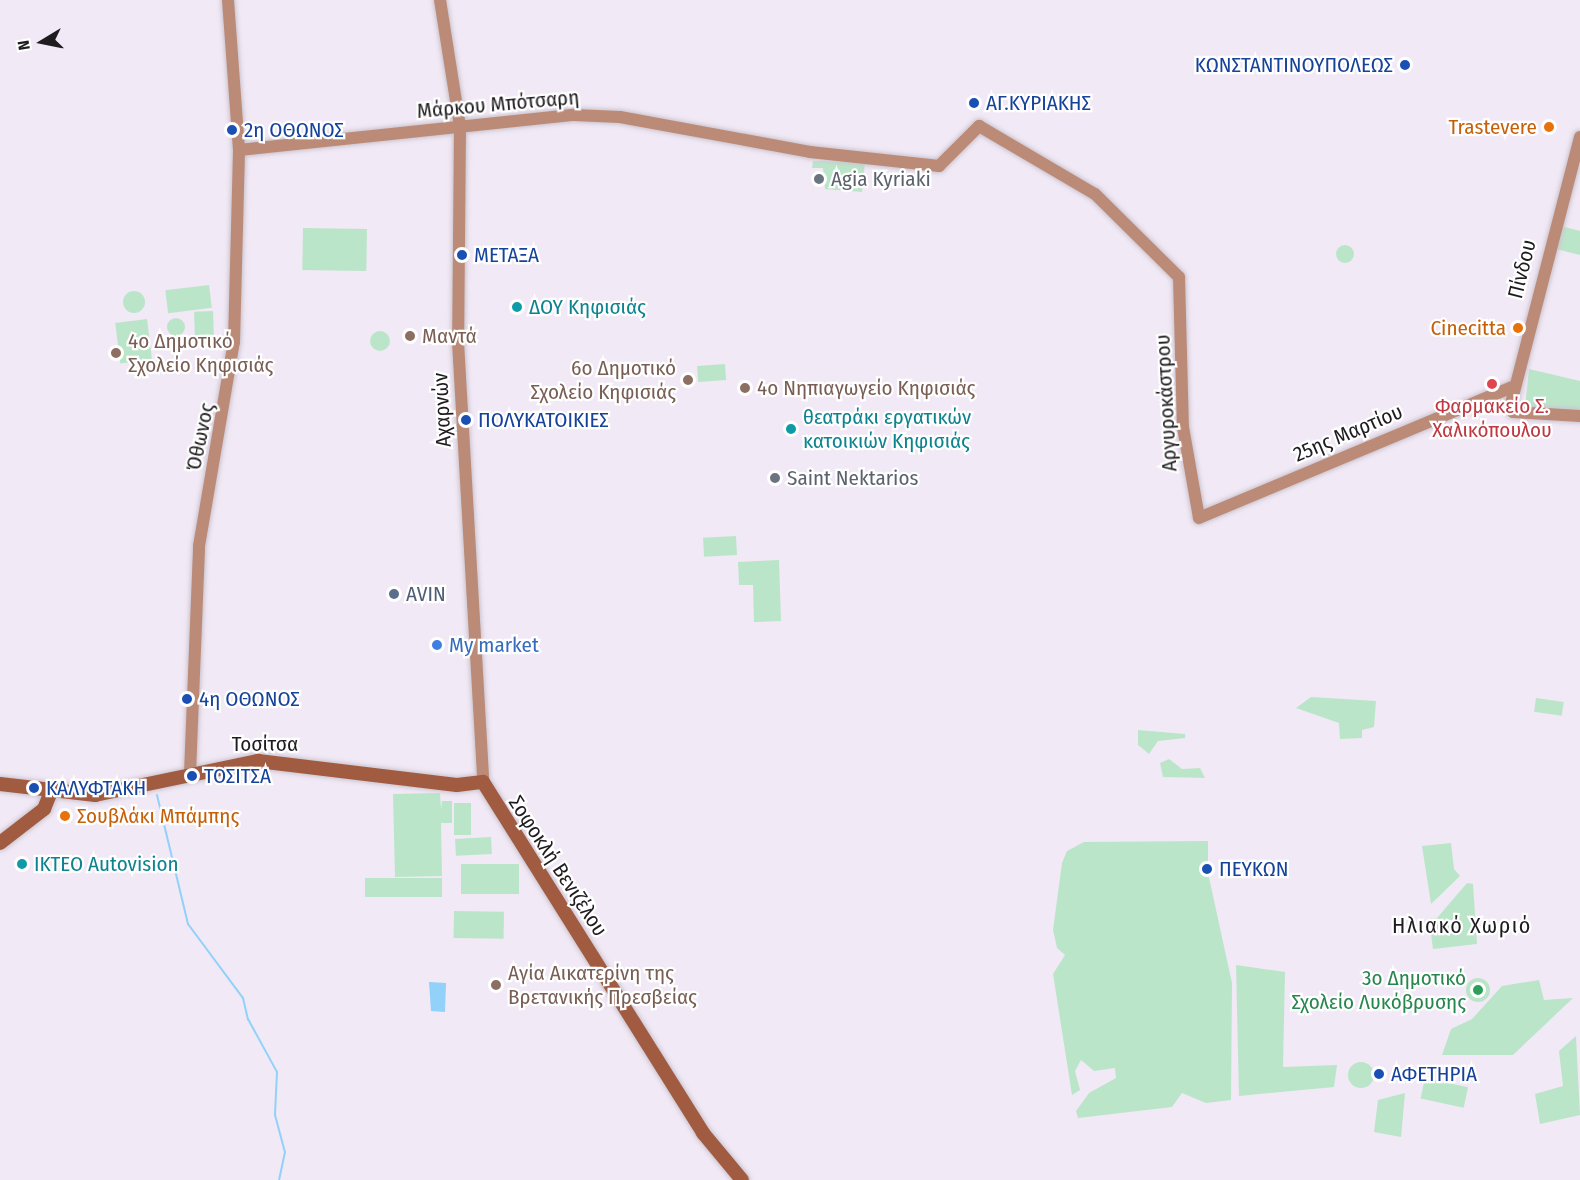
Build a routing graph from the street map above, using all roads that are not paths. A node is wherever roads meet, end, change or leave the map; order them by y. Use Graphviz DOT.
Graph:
graph roads {
  1 [pos="228,0"];
  2 [pos="440,0"];
  3 [pos="460,126"];
  4 [pos="1578,136"];
  5 [pos="239,150"];
  6 [pos="1182,284"];
  7 [pos="1512,387"];
  8 [pos="1580,416"];
  9 [pos="1199,518"];
  10 [pos="190,773"];
  11 [pos="483,782"];
  12 [pos="0,783"];
  13 [pos="457,785"];
  14 [pos="44,793"];
  15 [pos="495,808"];
  16 [pos="0,843"];
  17 [pos="742,1180"];
  1 -- 5 [label="street, Όθωνος"];
  2 -- 3 [label="street, Αχαρνών"];
  3 -- 5 [label="street, Μάρκου Μπότσαρη"];
  3 -- 6 [label="street, Μάρκου Μπότσαρη"];
  3 -- 11 [label="street, Αχαρνών"];
  4 -- 7 [label="street, Πίνδου"];
  5 -- 10 [label="street, Όθωνος"];
  6 -- 9 [label="street, Αργυροκάστρου"];
  7 -- 8 [label="street, Πίνδου"];
  7 -- 9 [label="street, 25ης Μαρτίου"];
  10 -- 13 [label="main road, Τοσίτσα"];
  10 -- 14 [label="main road, Τοσίτσα"];
  11 -- 13 [label="main road, Τοσίτσα"];
  11 -- 15 [label="main road, Σοφοκλή Βενιζέλου"];
  12 -- 14 [label="main road, Τοσίτσα"];
  13 -- 15 [label="main road"];
  14 -- 16 [label="main road"];
  15 -- 17 [label="main road, Σοφοκλή Βενιζέλου"];
}
